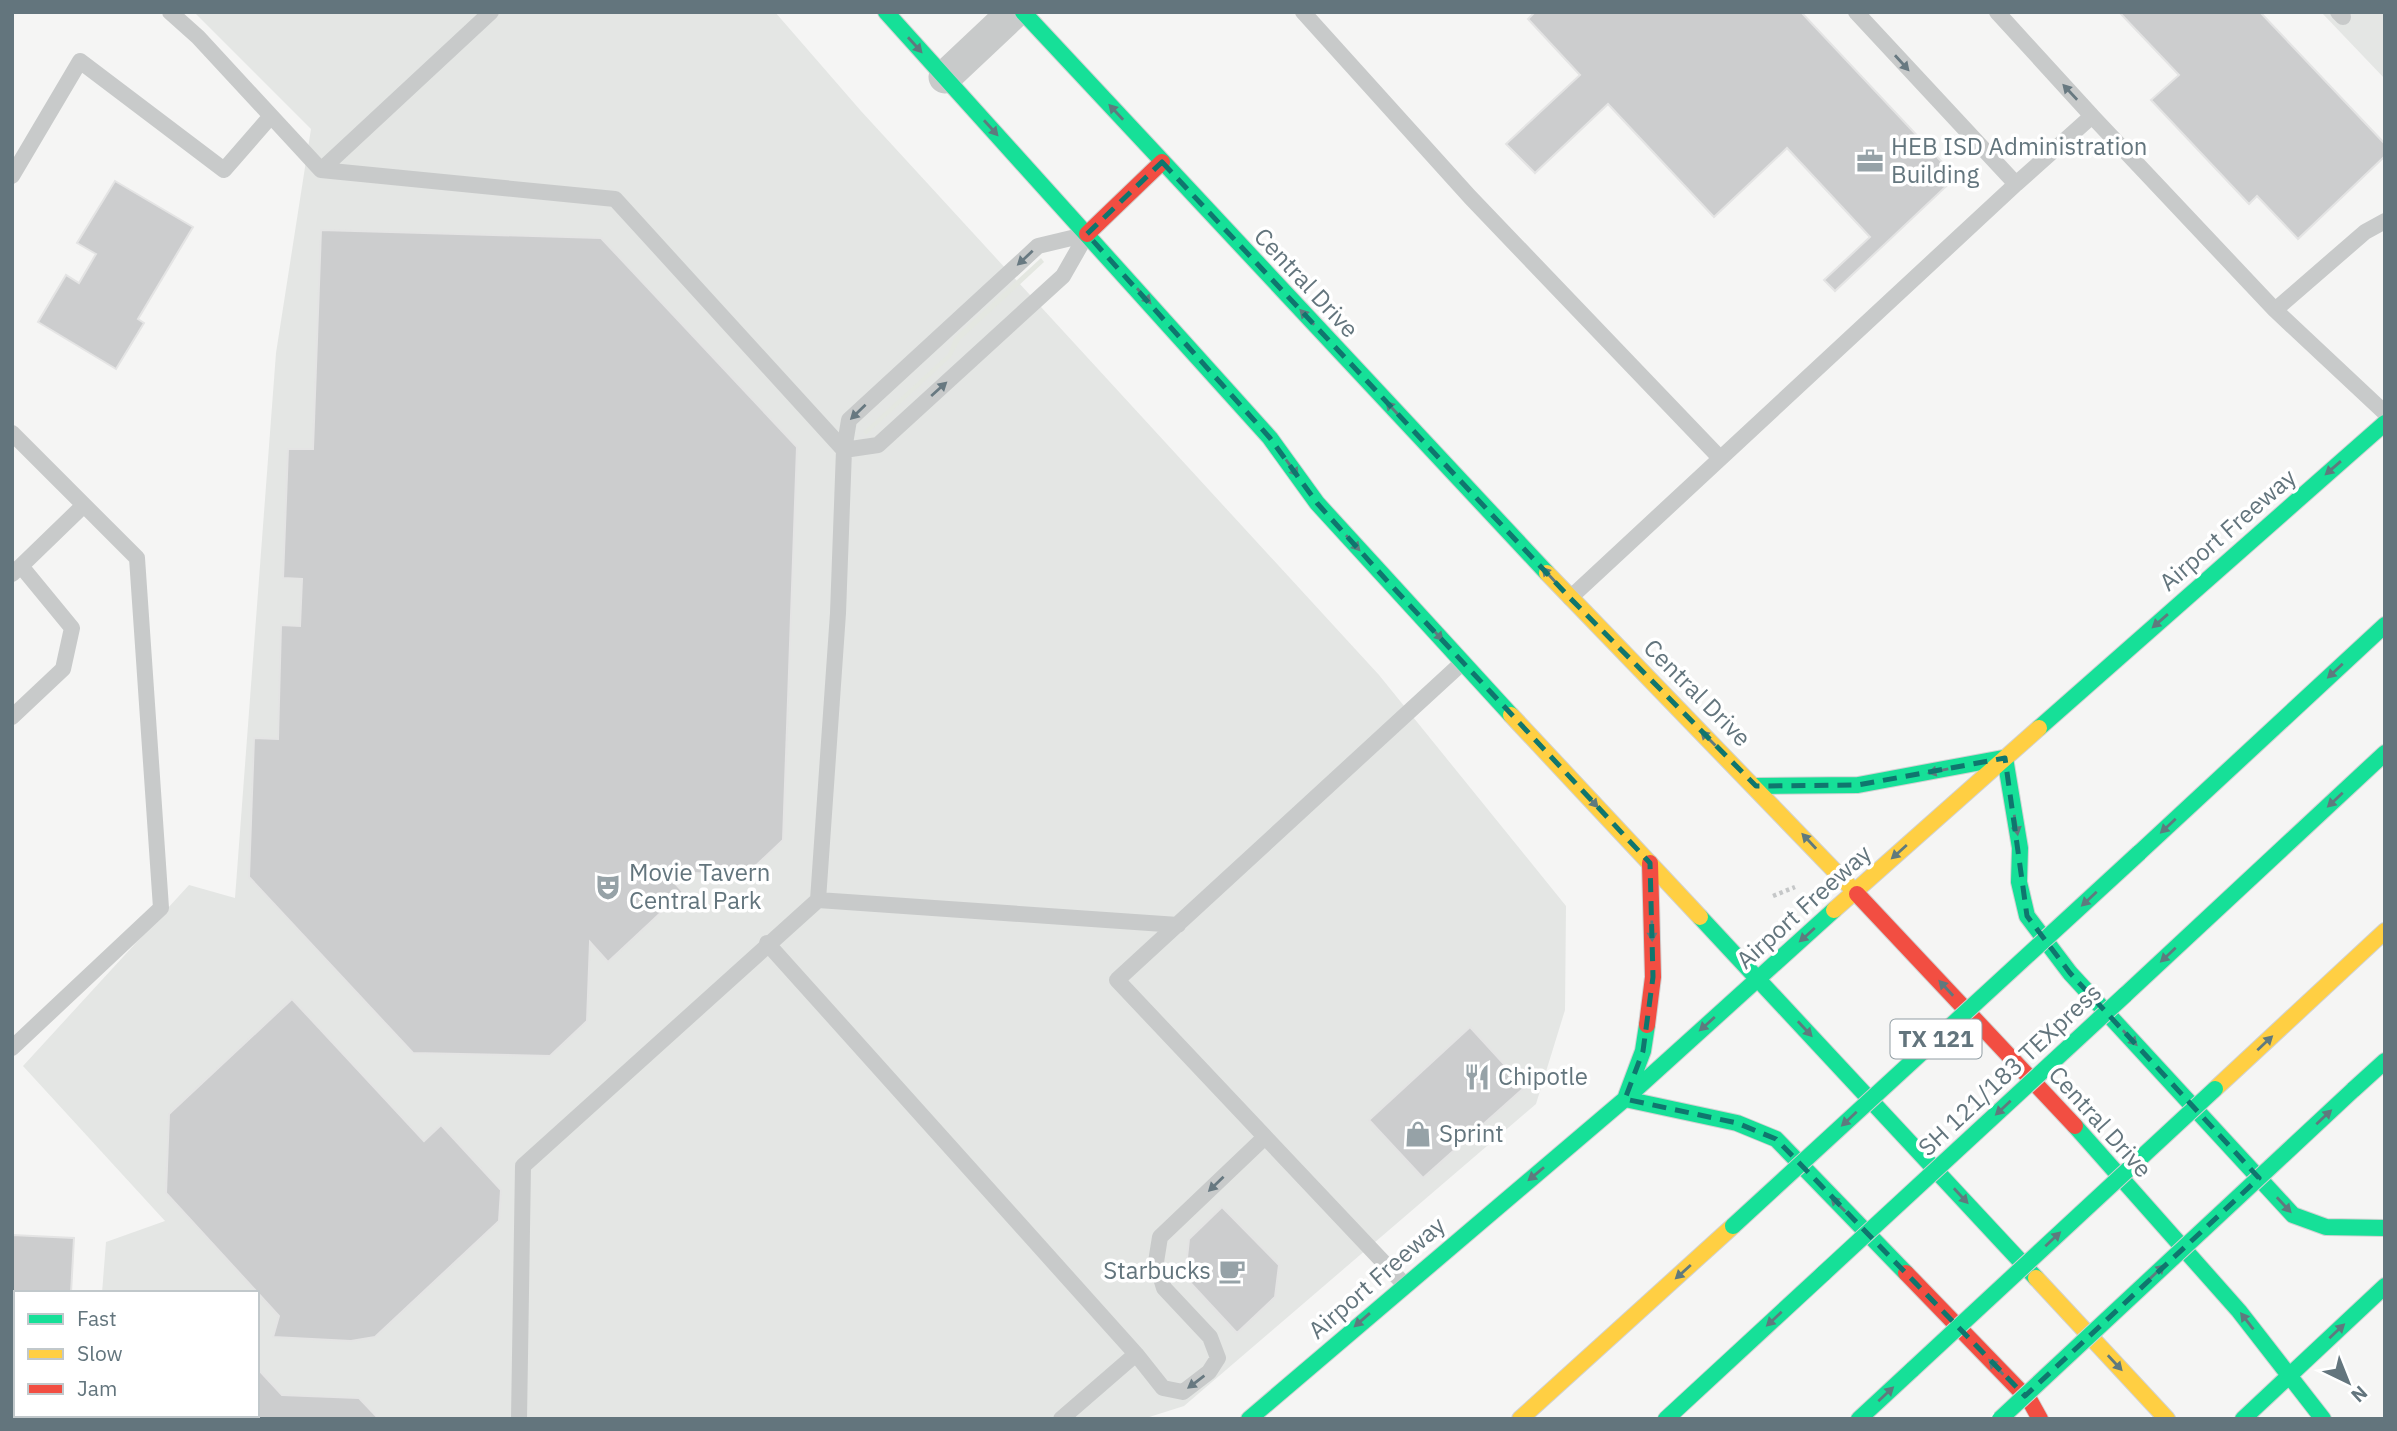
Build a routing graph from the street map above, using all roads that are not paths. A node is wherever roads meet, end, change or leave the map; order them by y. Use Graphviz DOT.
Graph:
graph roads {
  1 [pos="170,12"];
  2 [pos="491,12"];
  3 [pos="886,12"];
  4 [pos="1014,12"];
  5 [pos="1023,12"];
  6 [pos="1303,12"];
  7 [pos="1856,12"];
  8 [pos="1997,12"];
  9 [pos="945,77"];
  10 [pos="271,116"];
  11 [pos="2092,116"];
  12 [pos="1162,162"];
  13 [pos="321,170"];
  14 [pos="12,176"];
  15 [pos="2016,184"];
  16 [pos="2385,221"];
  17 [pos="1087,234"];
  18 [pos="2274,310"];
  19 [pos="2385,413"];
  20 [pos="2385,423"];
  21 [pos="12,433"];
  22 [pos="844,450"];
  23 [pos="1720,458"];
  24 [pos="84,505"];
  25 [pos="17,570"];
  26 [pos="1570,598"];
  27 [pos="2385,625"];
  28 [pos="1463,662"];
  29 [pos="12,717"];
  30 [pos="2385,753"];
  31 [pos="2005,758"];
  32 [pos="1756,786"];
  33 [pos="1650,863"];
  34 [pos="1856,891"];
  35 [pos="818,900"];
  36 [pos="1178,925"];
  37 [pos="2385,931"];
  38 [pos="768,943"];
  39 [pos="1759,980"];
  40 [pos="12,1048"];
  41 [pos="2385,1061"];
  42 [pos="1625,1099"];
  43 [pos="1265,1137"];
  44 [pos="2385,1228"];
  45 [pos="1404,1284"];
  46 [pos="2385,1286"];
  47 [pos="1136,1354"];
  48 [pos="2290,1375"];
  49 [pos="519,1419"];
  50 [pos="1061,1419"];
  51 [pos="1249,1419"];
  52 [pos="1520,1419"];
  53 [pos="1666,1419"];
  54 [pos="1859,1419"];
  55 [pos="2000,1419"];
  56 [pos="2040,1419"];
  57 [pos="2167,1419"];
  58 [pos="2243,1419"];
  59 [pos="2323,1419"];
  1 -- 10 [label="lane"];
  2 -- 13 [label="lane"];
  3 -- 9 [label="main road, one-way"];
  4 -- 9 [label="street"];
  12 -- 5 [label="main road, Central Drive, one-way"];
  6 -- 23 [label="lane"];
  7 -- 15 [label="lane, one-way"];
  11 -- 8 [label="lane, one-way"];
  9 -- 17 [label="main road, one-way"];
  10 -- 13 [label="lane"];
  10 -- 14 [label="lane"];
  11 -- 15 [label="lane"];
  11 -- 18 [label="lane"];
  12 -- 17 [label="main road"];
  26 -- 12 [label="main road, Central Drive, one-way"];
  13 -- 22 [label="lane"];
  15 -- 23 [label="lane"];
  16 -- 18 [label="lane"];
  22 -- 17 [label="lane, one-way"];
  17 -- 22 [label="lane, one-way"];
  17 -- 28 [label="main road, one-way"];
  18 -- 19 [label="lane"];
  20 -- 31 [label="main road, Airport Freeway, one-way"];
  21 -- 24 [label="lane"];
  22 -- 35 [label="lane"];
  23 -- 26 [label="lane"];
  24 -- 25 [label="lane"];
  24 -- 40 [label="lane"];
  25 -- 29 [label="lane"];
  32 -- 26 [label="main road, Central Drive, one-way"];
  27 -- 52 [label="main road, TX 121, one-way, bridge"];
  28 -- 33 [label="main road, one-way"];
  28 -- 36 [label="lane"];
  30 -- 53 [label="main road, SH 121/183 TEXpress, one-way, bridge"];
  31 -- 32 [label="main road, one-way"];
  31 -- 34 [label="main road, Airport Freeway, one-way"];
  31 -- 44 [label="main road, one-way"];
  34 -- 32 [label="main road, Central Drive, one-way"];
  33 -- 39 [label="main road"];
  33 -- 42 [label="main road, one-way"];
  34 -- 39 [label="main road, Airport Freeway, one-way"];
  48 -- 34 [label="main road, Central Drive, one-way"];
  35 -- 36 [label="lane"];
  35 -- 38 [label="lane"];
  36 -- 43 [label="lane"];
  54 -- 37 [label="main road, one-way, bridge"];
  38 -- 47 [label="lane"];
  38 -- 49 [label="lane"];
  39 -- 42 [label="main road, Airport Freeway, one-way"];
  39 -- 57 [label="main road, one-way"];
  55 -- 41 [label="main road, one-way, bridge"];
  42 -- 45 [label="main road, Airport Freeway, one-way"];
  56 -- 42 [label="main road, one-way"];
  43 -- 45 [label="lane"];
  43 -- 47 [label="lane, one-way"];
  45 -- 51 [label="main road, Airport Freeway, one-way"];
  48 -- 46 [label="main road, one-way"];
  47 -- 50 [label="lane"];
  48 -- 58 [label="main road"];
  48 -- 59 [label="main road, Central Drive"];
}
